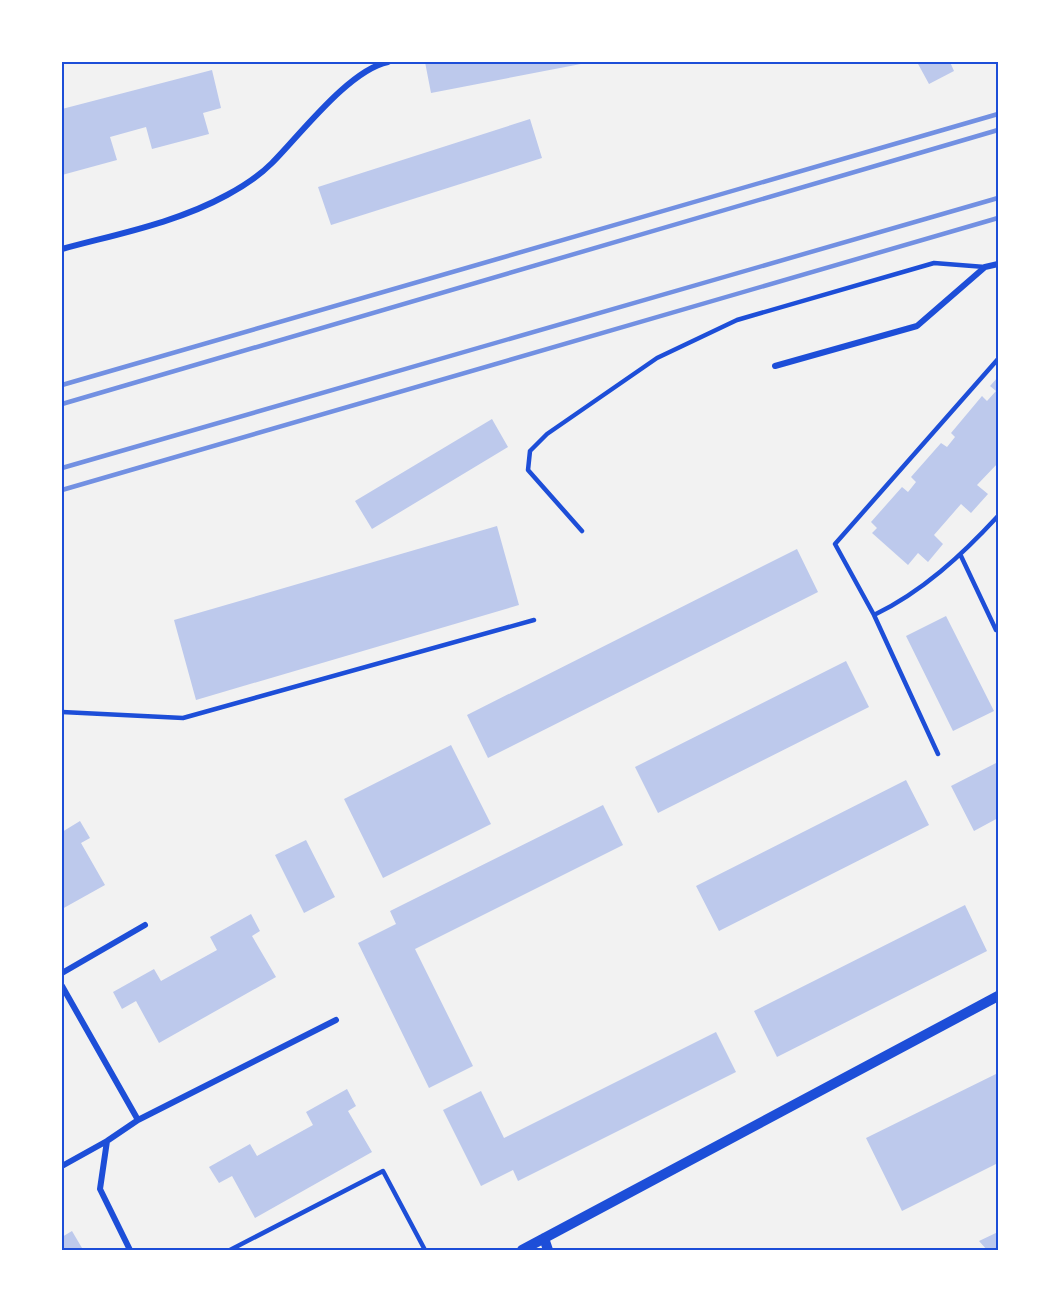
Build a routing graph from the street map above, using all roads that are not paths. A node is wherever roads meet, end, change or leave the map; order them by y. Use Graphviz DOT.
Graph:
graph roads {
  1 [pos="388,62"];
  2 [pos="376,63"];
  3 [pos="62,249"];
  4 [pos="999,264"];
  5 [pos="985,267"];
  6 [pos="999,359"];
  7 [pos="775,366"];
  8 [pos="999,516"];
  9 [pos="582,531"];
  10 [pos="961,556"];
  11 [pos="874,615"];
  12 [pos="534,620"];
  13 [pos="996,630"];
  14 [pos="62,712"];
  15 [pos="938,754"];
  16 [pos="145,925"];
  17 [pos="62,973"];
  18 [pos="62,986"];
  19 [pos="999,996"];
  20 [pos="336,1020"];
  21 [pos="138,1120"];
  22 [pos="107,1141"];
  23 [pos="62,1166"];
  24 [pos="544,1238"];
  25 [pos="130,1251"];
  26 [pos="230,1251"];
  27 [pos="425,1251"];
  28 [pos="522,1251"];
  29 [pos="548,1251"];
  1 -- 2 [label="street"];
  2 -- 3 [label="street"];
  4 -- 5 [label="street"];
  5 -- 7 [label="street"];
  5 -- 9 [label="lane"];
  6 -- 11 [label="lane"];
  8 -- 10 [label="lane"];
  10 -- 11 [label="lane"];
  10 -- 13 [label="lane"];
  11 -- 15 [label="lane"];
  12 -- 14 [label="lane"];
  16 -- 17 [label="street"];
  18 -- 21 [label="street"];
  19 -- 24 [label="street"];
  20 -- 21 [label="street"];
  21 -- 22 [label="street"];
  22 -- 23 [label="street"];
  22 -- 25 [label="street"];
  24 -- 28 [label="street"];
  24 -- 29 [label="street"];
  26 -- 27 [label="lane"];
}
